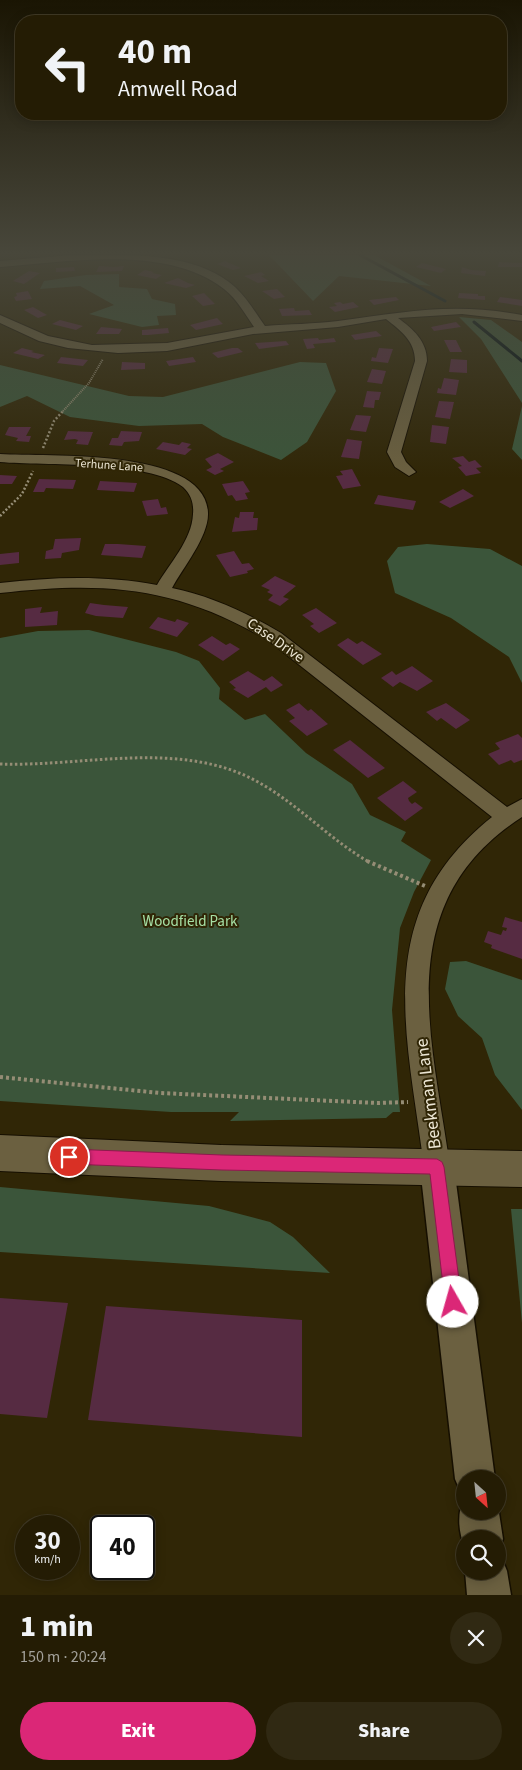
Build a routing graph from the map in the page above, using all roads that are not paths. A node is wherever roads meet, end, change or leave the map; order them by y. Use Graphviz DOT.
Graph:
graph roads {
  1 [pos="20,329"];
  2 [pos="272,329"];
  3 [pos="405,329"];
  4 [pos="262,330"];
  5 [pos="0,458"];
  6 [pos="409,472"];
  7 [pos="0,588"];
  8 [pos="163,589"];
  9 [pos="514,811"];
  10 [pos="0,1153"];
  11 [pos="437,1167"];
  12 [pos="522,1169"];
  13 [pos="474,1470"];
  14 [pos="487,1580"];
  15 [pos="489,1595"];
  1 -- 4 [label="street"];
  2 -- 4 [label="street"];
  3 -- 6 [label="street"];
  5 -- 8 [label="street, Terhune Lane"];
  7 -- 8 [label="street, Case Drive"];
  8 -- 9 [label="street, Case Drive"];
  9 -- 11 [label="street, Beekman Lane"];
  10 -- 11 [label="main road"];
  11 -- 12 [label="main road"];
  11 -- 13 [label="street, Beekman Lane"];
  14 -- 15 [label="street"];
}
